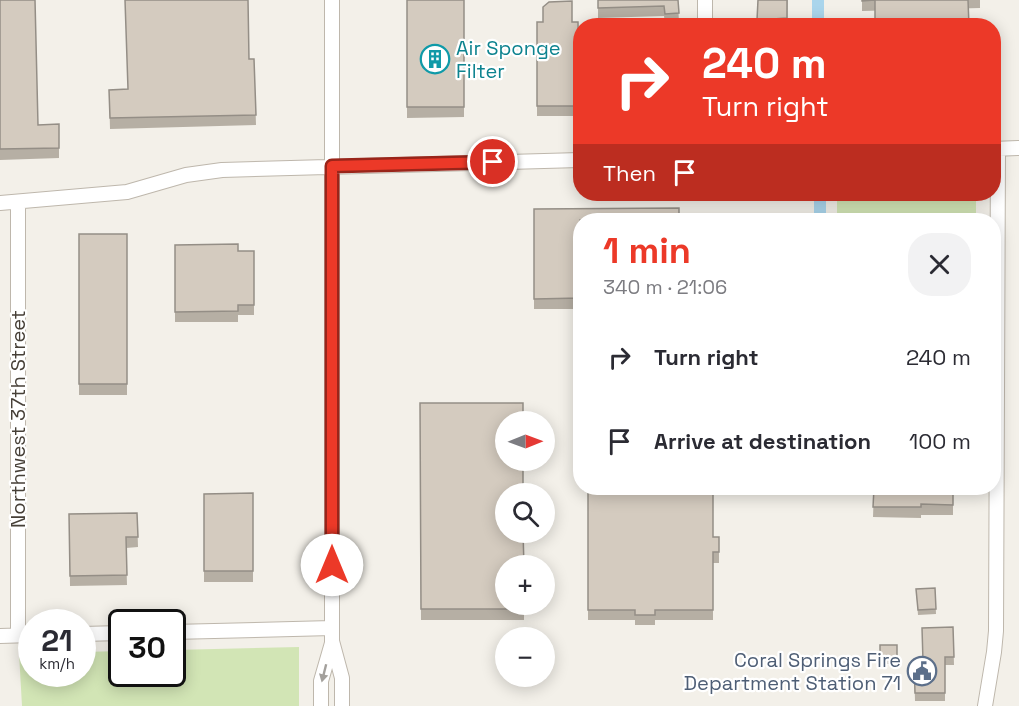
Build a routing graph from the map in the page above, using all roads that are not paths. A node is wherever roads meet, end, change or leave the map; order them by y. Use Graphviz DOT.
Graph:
graph roads {
  1 [pos="332,0"];
  2 [pos="705,0"];
  3 [pos="705,18"];
  4 [pos="1019,148"];
  5 [pos="1001,149"];
  6 [pos="573,160"];
  7 [pos="332,166"];
  8 [pos="18,202"];
  9 [pos="0,203"];
  10 [pos="996,495"];
  11 [pos="25,609"];
  12 [pos="186,632"];
  13 [pos="332,634"];
  14 [pos="18,635"];
  15 [pos="0,636"];
  16 [pos="321,706"];
  17 [pos="342,706"];
  18 [pos="985,706"];
  1 -- 7 [label="street"];
  2 -- 3 [label="street"];
  4 -- 5 [label="street"];
  6 -- 7 [label="street"];
  7 -- 8 [label="street"];
  7 -- 13 [label="street"];
  8 -- 9 [label="street"];
  8 -- 11 [label="street, Northwest 37th Street"];
  10 -- 18 [label="street"];
  12 -- 13 [label="street"];
  13 -- 16 [label="street, one-way"];
  13 -- 17 [label="street"];
  14 -- 15 [label="street"];
}
